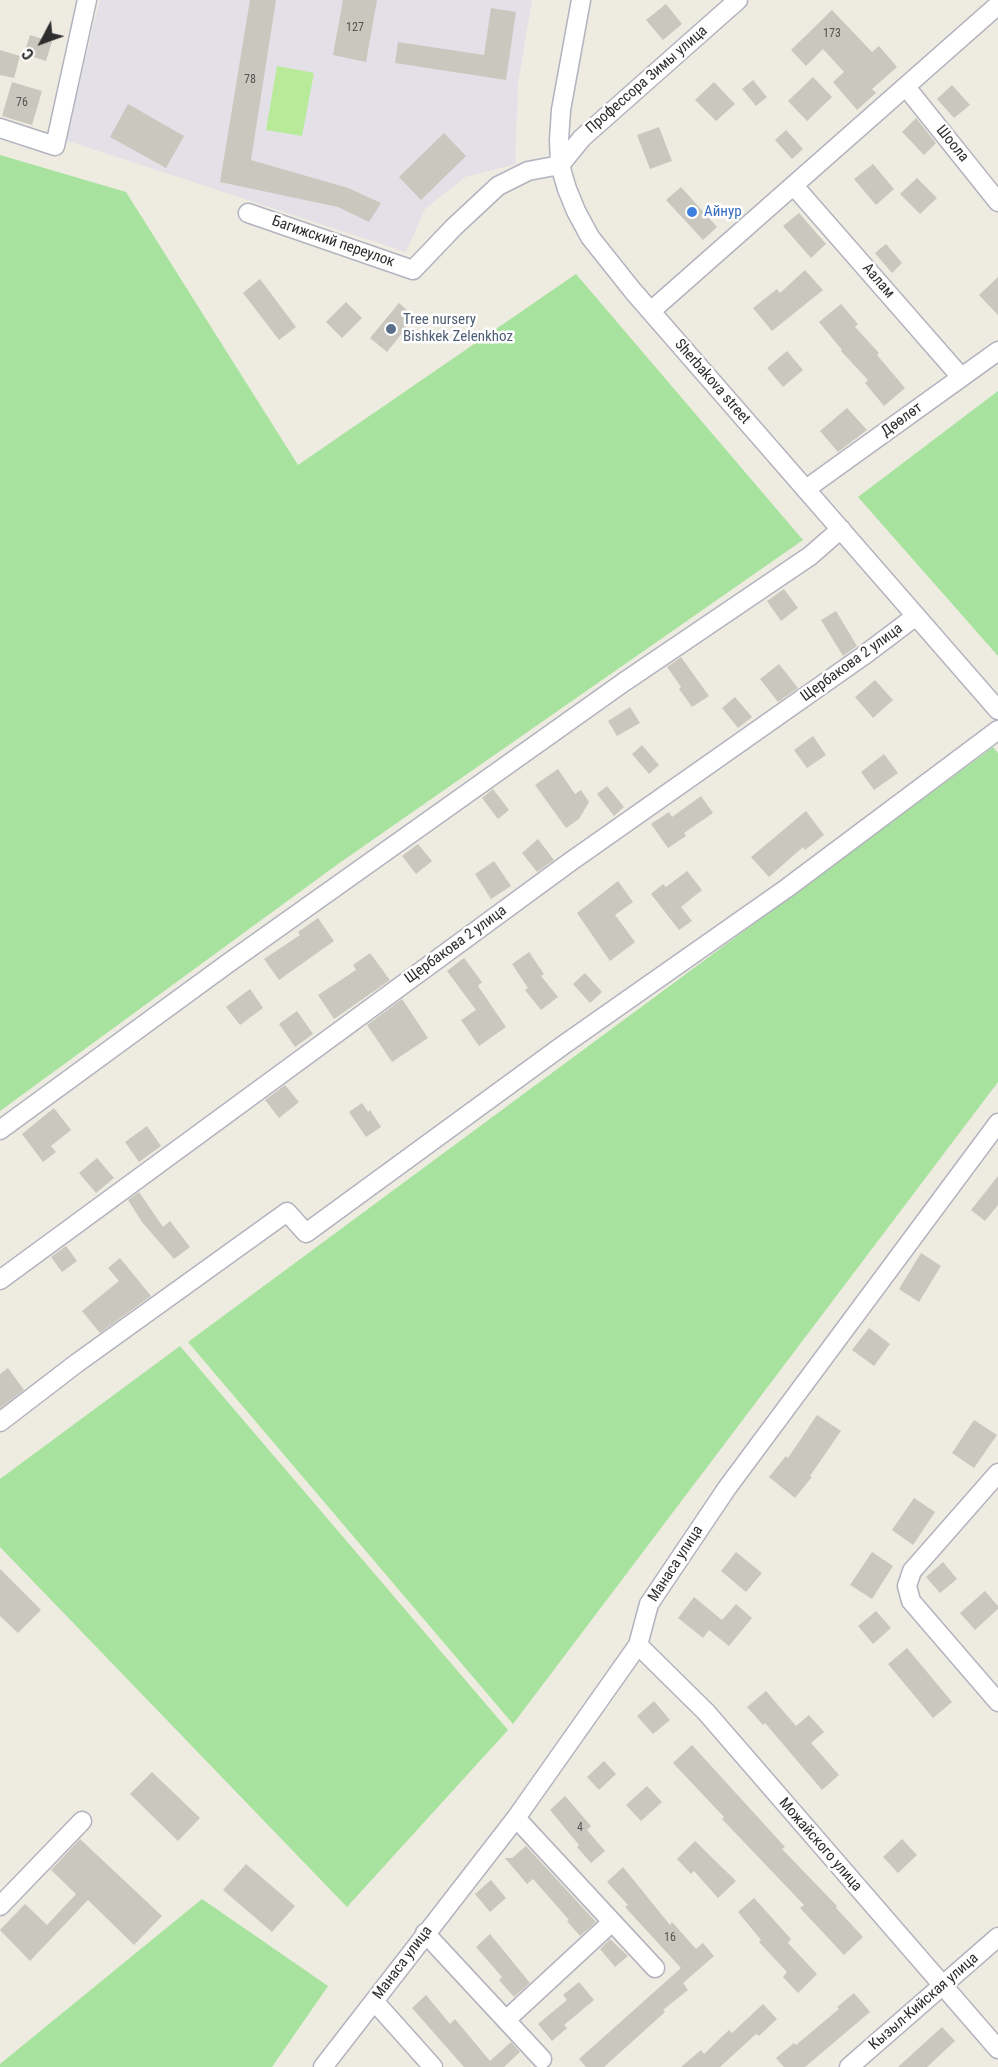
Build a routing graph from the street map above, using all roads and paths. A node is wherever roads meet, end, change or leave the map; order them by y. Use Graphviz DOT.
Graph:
graph roads {
  1 [pos="87,0"];
  2 [pos="581,0"];
  3 [pos="738,0"];
  4 [pos="998,5"];
  5 [pos="906,87"];
  6 [pos="0,128"];
  7 [pos="560,165"];
  8 [pos="794,186"];
  9 [pos="998,202"];
  10 [pos="248,213"];
  11 [pos="651,311"];
  12 [pos="998,351"];
  13 [pos="961,377"];
  14 [pos="806,489"];
  15 [pos="840,529"];
  16 [pos="916,616"];
  17 [pos="998,710"];
  18 [pos="998,730"];
  19 [pos="998,1123"];
  20 [pos="0,1130"];
  21 [pos="0,1280"];
  22 [pos="0,1422"];
  23 [pos="998,1473"];
  24 [pos="638,1645"];
  25 [pos="998,1702"];
  26 [pos="516,1818"];
  27 [pos="82,1821"];
  28 [pos="0,1906"];
  29 [pos="612,1922"];
  30 [pos="425,1933"];
  31 [pos="998,1937"];
  32 [pos="655,1968"];
  33 [pos="942,1986"];
  34 [pos="374,2001"];
  35 [pos="506,2020"];
  36 [pos="998,2049"];
  37 [pos="542,2059"];
  38 [pos="323,2067"];
  39 [pos="433,2067"];
  40 [pos="849,2067"];
  1 -- 6 [label="street"];
  2 -- 7 [label="street, Sherbakova street"];
  3 -- 7 [label="street, Профессора Зимы улица"];
  4 -- 5 [label="street"];
  5 -- 8 [label="street"];
  5 -- 9 [label="street, Шоола"];
  7 -- 10 [label="street, Багижский переулок"];
  7 -- 11 [label="street, Sherbakova street"];
  8 -- 11 [label="street"];
  8 -- 13 [label="street, Аалам"];
  11 -- 14 [label="street, Sherbakova street"];
  12 -- 13 [label="street, Дөөлөт"];
  13 -- 14 [label="street, Дөөлөт"];
  14 -- 15 [label="street, Sherbakova street"];
  15 -- 16 [label="street, Sherbakova street"];
  15 -- 20 [label="street"];
  16 -- 17 [label="street, Sherbakova street"];
  16 -- 21 [label="street, Щербакова 2 улица"];
  18 -- 22 [label="street"];
  19 -- 24 [label="street, Манаса улица"];
  23 -- 25 [label="street"];
  24 -- 26 [label="street, Манаса улица"];
  24 -- 33 [label="street, Можайского улица"];
  26 -- 29 [label="street"];
  26 -- 30 [label="street, Манаса улица"];
  27 -- 28 [label="street"];
  29 -- 32 [label="street"];
  29 -- 35 [label="street"];
  30 -- 34 [label="street, Манаса улица"];
  30 -- 35 [label="street"];
  31 -- 33 [label="street, Кызыл-Кийская улица"];
  33 -- 36 [label="street, Можайского улица"];
  33 -- 40 [label="street, Кызыл-Кийская улица"];
  34 -- 38 [label="street, Манаса улица"];
  34 -- 39 [label="street"];
  35 -- 37 [label="street"];
}
